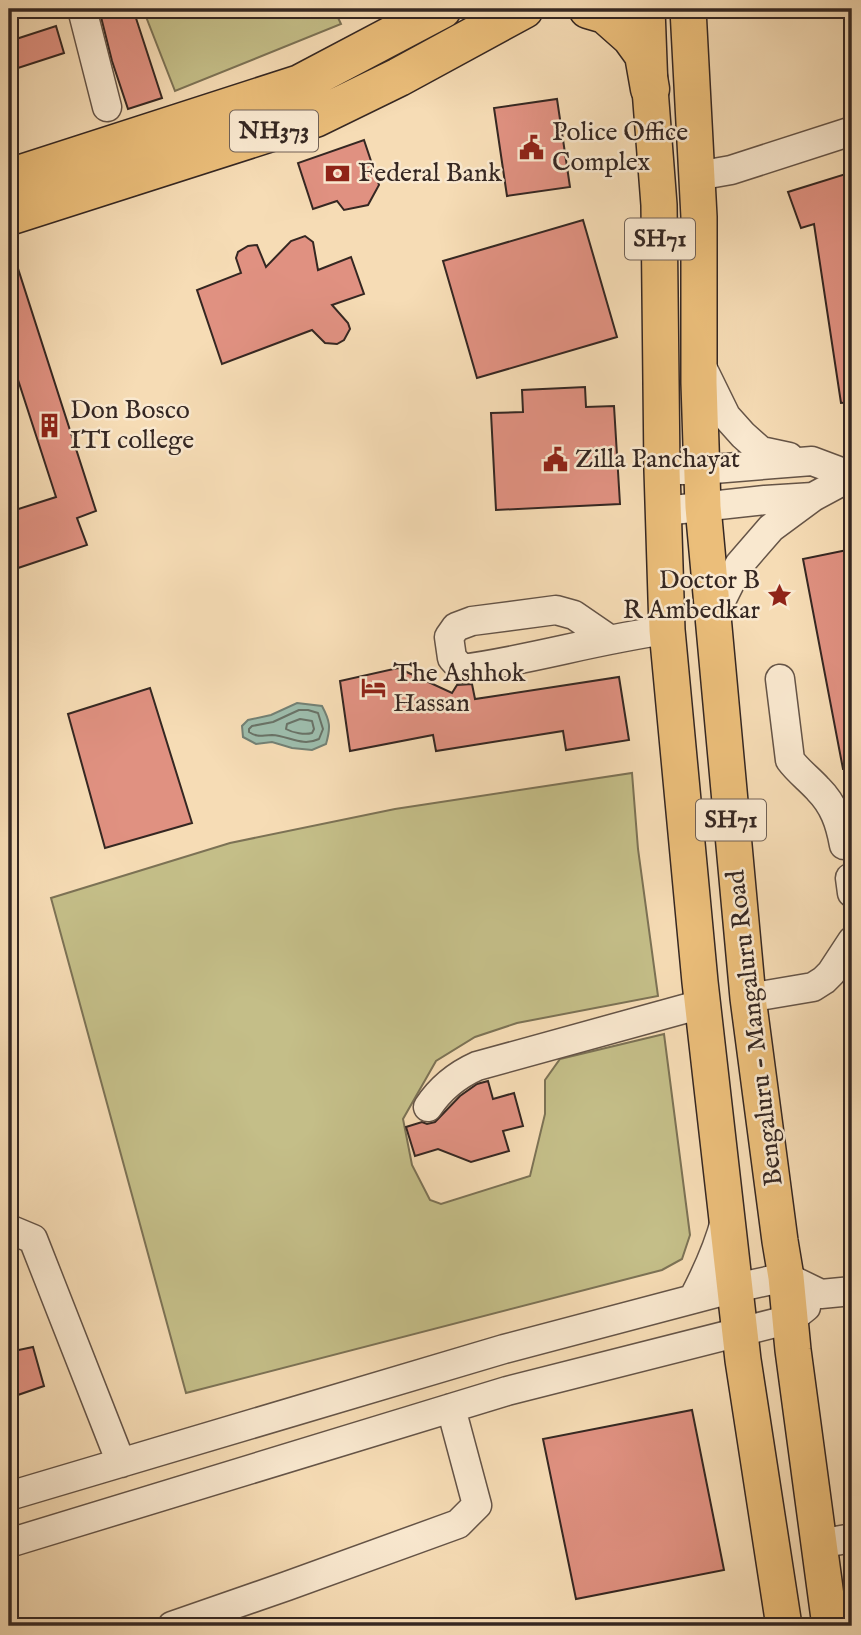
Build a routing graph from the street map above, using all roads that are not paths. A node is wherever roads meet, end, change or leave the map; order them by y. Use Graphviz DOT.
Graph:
graph roads {
  1 [pos="82,9"];
  2 [pos="442,9"];
  3 [pos="524,9"];
  4 [pos="556,9"];
  5 [pos="587,9"];
  6 [pos="647,9"];
  7 [pos="688,9"];
  8 [pos="490,27"];
  9 [pos="650,89"];
  10 [pos="107,107"];
  11 [pos="852,131"];
  12 [pos="697,176"];
  13 [pos="9,178"];
  14 [pos="9,216"];
  15 [pos="699,361"];
  16 [pos="812,461"];
  17 [pos="662,470"];
  18 [pos="701,470"];
  19 [pos="852,476"];
  20 [pos="813,497"];
  21 [pos="704,507"];
  22 [pos="664,510"];
  23 [pos="713,617"];
  24 [pos="667,631"];
  25 [pos="609,639"];
  26 [pos="780,679"];
  27 [pos="844,845"];
  28 [pos="852,942"];
  29 [pos="747,987"];
  30 [pos="701,993"];
  31 [pos="428,1107"];
  32 [pos="727,1215"];
  33 [pos="9,1229"];
  34 [pos="786,1277"];
  35 [pos="735,1288"];
  36 [pos="852,1291"];
  37 [pos="821,1294"];
  38 [pos="693,1299"];
  39 [pos="791,1319"];
  40 [pos="740,1331"];
  41 [pos="451,1408"];
  42 [pos="121,1463"];
  43 [pos="9,1496"];
  44 [pos="836,1541"];
  45 [pos="9,1543"];
  46 [pos="172,1626"];
  47 [pos="784,1626"];
  48 [pos="830,1626"];
  1 -- 10 [label="street"];
  2 -- 13 [label="highway, NH373"];
  3 -- 8 [label="highway, NH373"];
  4 -- 8 [label="highway"];
  5 -- 9 [label="highway"];
  6 -- 9 [label="main road, SH71"];
  7 -- 12 [label="main road, Bengaluru - Mangaluru Road / SH71"];
  8 -- 14 [label="highway, NH373"];
  9 -- 17 [label="main road, SH71"];
  11 -- 12 [label="street"];
  12 -- 15 [label="main road, Bengaluru - Mangaluru Road / SH71"];
  15 -- 16 [label="street"];
  15 -- 18 [label="main road, Bengaluru - Mangaluru Road / SH71"];
  16 -- 18 [label="street"];
  16 -- 19 [label="street"];
  17 -- 18 [label="street"];
  17 -- 22 [label="main road, Bengaluru - Mangaluru Road / SH71"];
  18 -- 21 [label="main road, Bengaluru - Mangaluru Road / SH71"];
  19 -- 20 [label="street"];
  20 -- 21 [label="street"];
  20 -- 23 [label="street"];
  21 -- 22 [label="street"];
  21 -- 23 [label="main road, Bengaluru - Mangaluru Road / SH71"];
  22 -- 24 [label="main road, Bengaluru - Mangaluru Road / SH71"];
  23 -- 29 [label="main road, Bengaluru - Mangaluru Road / SH71"];
  24 -- 25 [label="street"];
  24 -- 30 [label="main road, Bengaluru - Mangaluru Road / SH71"];
  25 -- 25 [label="street"];
  26 -- 27 [label="street"];
  28 -- 29 [label="street"];
  29 -- 30 [label="main road"];
  29 -- 34 [label="main road, Bengaluru - Mangaluru Road / SH71"];
  30 -- 31 [label="street"];
  30 -- 32 [label="main road, Bengaluru - Mangaluru Road / SH71"];
  32 -- 35 [label="main road, Bengaluru - Mangaluru Road / SH71"];
  32 -- 38 [label="street"];
  33 -- 42 [label="street"];
  34 -- 35 [label="street"];
  34 -- 37 [label="street"];
  34 -- 39 [label="main road, Bengaluru - Mangaluru Road / SH71"];
  35 -- 38 [label="street"];
  35 -- 40 [label="main road, Bengaluru - Mangaluru Road / SH71"];
  36 -- 37 [label="street"];
  37 -- 39 [label="street"];
  38 -- 42 [label="street"];
  39 -- 40 [label="street"];
  39 -- 44 [label="main road, Bengaluru - Mangaluru Road / SH71"];
  40 -- 41 [label="street"];
  40 -- 47 [label="main road, Bengaluru - Mangaluru Road / SH71"];
  41 -- 45 [label="street"];
  41 -- 46 [label="street"];
  42 -- 43 [label="street"];
  44 -- 48 [label="main road, Bengaluru - Mangaluru Road / SH71"];
}
